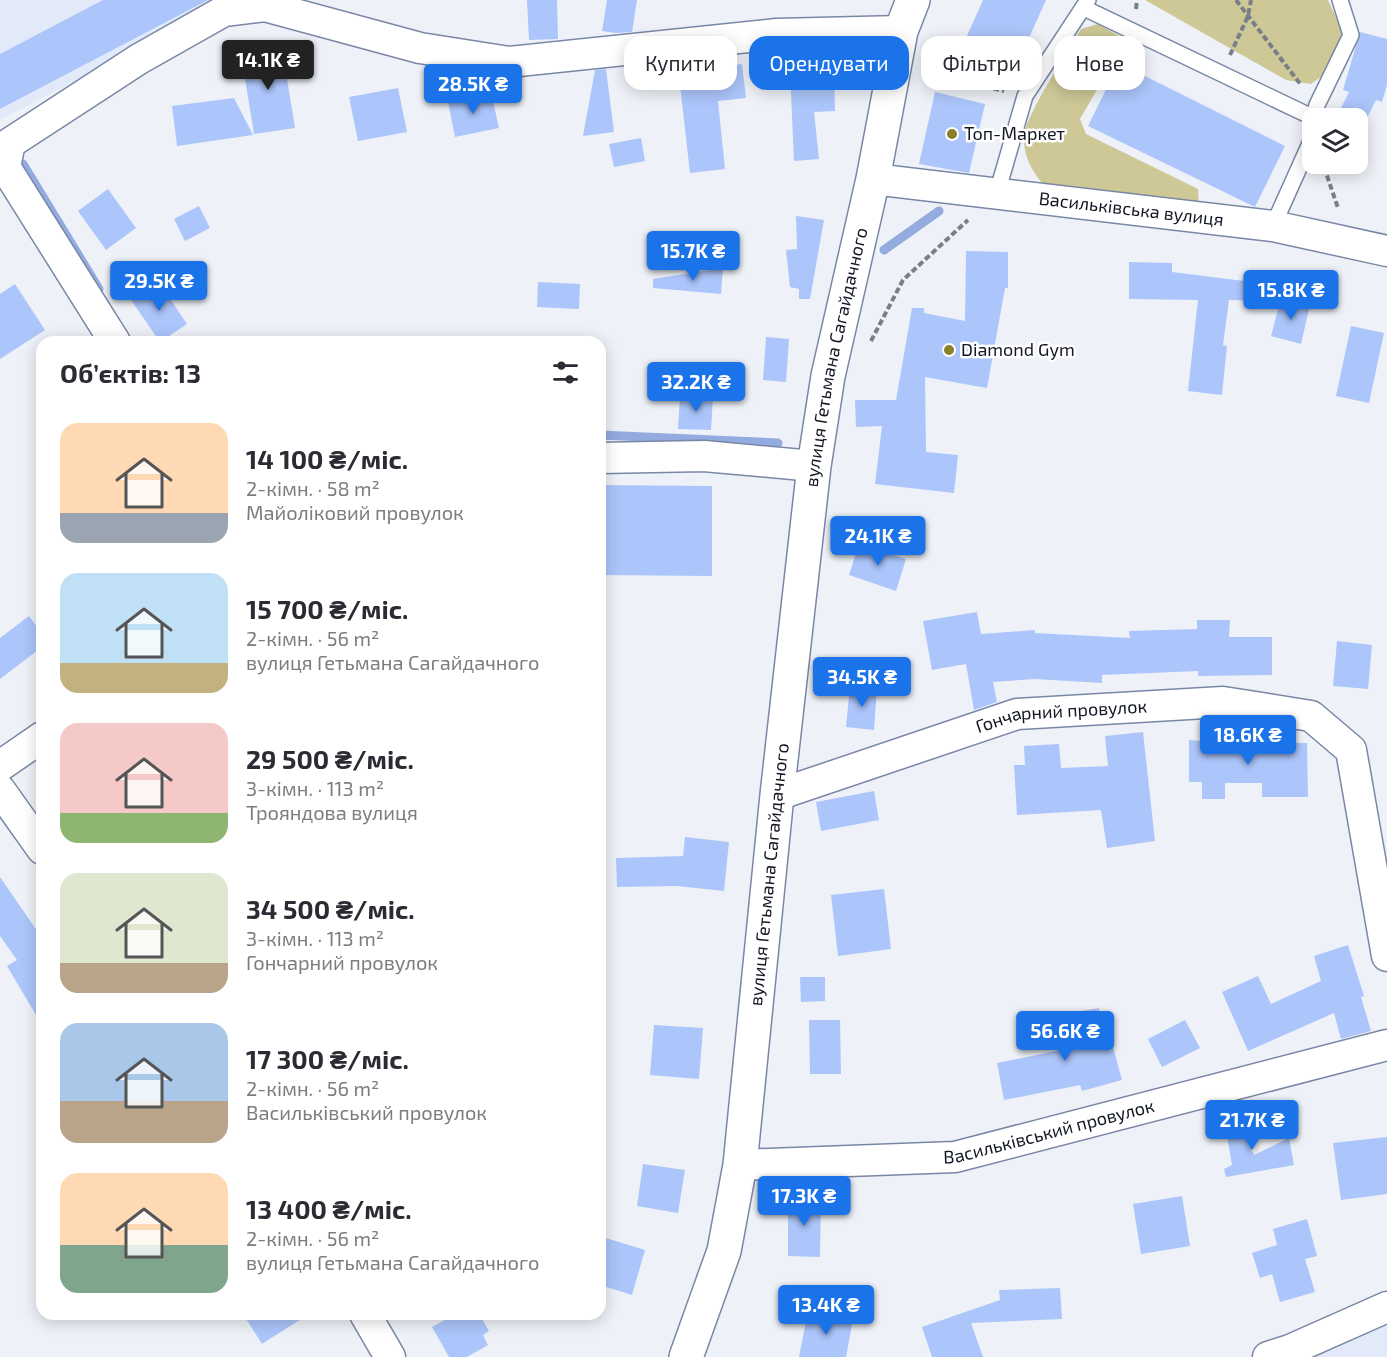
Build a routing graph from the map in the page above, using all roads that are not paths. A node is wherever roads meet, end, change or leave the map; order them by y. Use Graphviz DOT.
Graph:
graph roads {
  1 [pos="913,0"];
  2 [pos="1340,0"];
  3 [pos="1086,4"];
  4 [pos="758,36"];
  5 [pos="797,36"];
  6 [pos="901,36"];
  7 [pos="749,37"];
  8 [pos="890,90"];
  9 [pos="1317,108"];
  10 [pos="1302,110"];
  11 [pos="1302,161"];
  12 [pos="873,180"];
  13 [pos="998,193"];
  14 [pos="1273,225"];
  15 [pos="1387,251"];
  16 [pos="111,336"];
  17 [pos="606,458"];
  18 [pos="814,466"];
  19 [pos="36,741"];
  20 [pos="0,766"];
  21 [pos="0,790"];
  22 [pos="777,795"];
  23 [pos="36,841"];
  24 [pos="1387,956"];
  25 [pos="1387,1045"];
  26 [pos="740,1165"];
  27 [pos="1387,1307"];
  28 [pos="368,1320"];
  29 [pos="390,1357"];
  30 [pos="686,1357"];
  31 [pos="1268,1357"];
  1 -- 6 [label="main road, вулиця Гетьмана Сагайдачного"];
  2 -- 9 [label="lane"];
  3 -- 10 [label="lane"];
  3 -- 13 [label="lane"];
  4 -- 5 [label="street"];
  7 -- 16 [label="street"];
  8 -- 12 [label="main road, вулиця Гетьмана Сагайдачного"];
  11 -- 14 [label="lane"];
  12 -- 13 [label="street, Васильківська вулиця"];
  12 -- 18 [label="main road, вулиця Гетьмана Сагайдачного"];
  13 -- 14 [label="street, Васильківська вулиця"];
  14 -- 15 [label="street, Васильківська вулиця"];
  17 -- 18 [label="street"];
  18 -- 22 [label="main road, вулиця Гетьмана Сагайдачного"];
  19 -- 20 [label="street"];
  21 -- 23 [label="street"];
  22 -- 24 [label="street, Гончарний провулок"];
  22 -- 26 [label="main road, вулиця Гетьмана Сагайдачного"];
  25 -- 26 [label="street, Васильківський провулок"];
  26 -- 30 [label="main road, вулиця Гетьмана Сагайдачного"];
  27 -- 31 [label="street"];
  28 -- 29 [label="street"];
}
